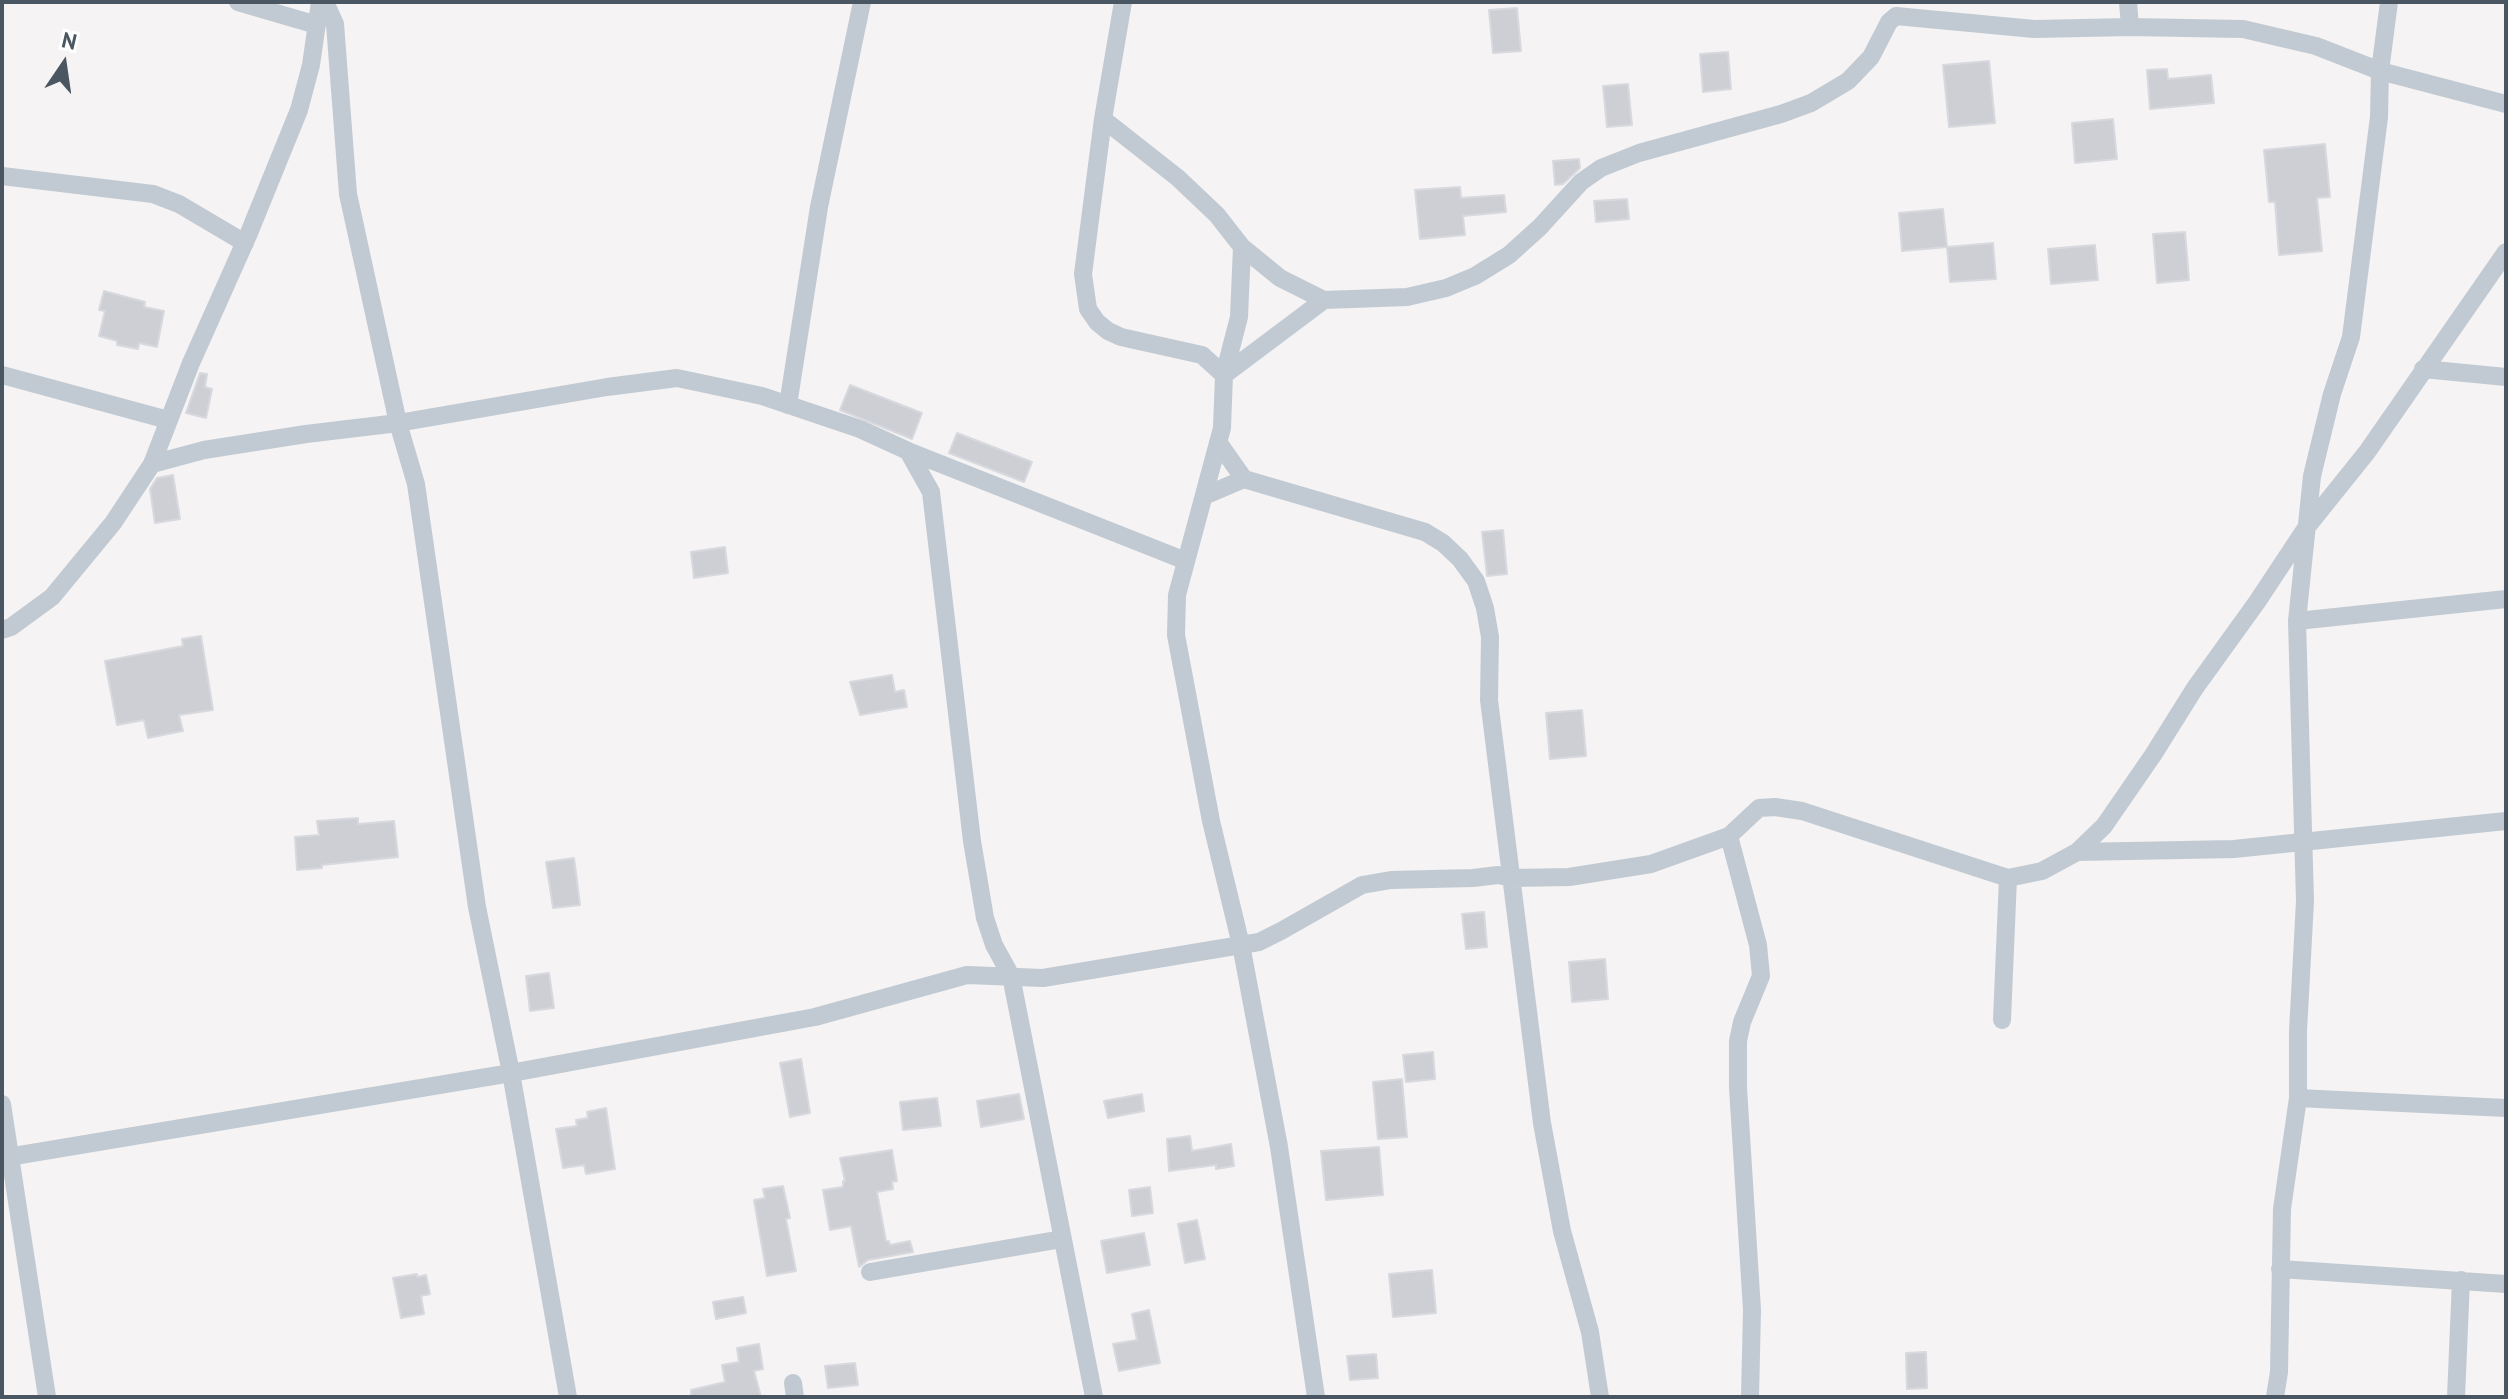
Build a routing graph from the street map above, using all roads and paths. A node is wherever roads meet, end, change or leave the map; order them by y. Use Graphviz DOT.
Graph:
graph roads {
  1 [pos="238,2"];
  2 [pos="323,2"];
  3 [pos="862,2"];
  4 [pos="1123,2"];
  5 [pos="2128,2"];
  6 [pos="2389,2"];
  7 [pos="317,25"];
  8 [pos="2130,27"];
  9 [pos="313,50"];
  10 [pos="339,65"];
  11 [pos="2380,71"];
  12 [pos="2506,104"];
  13 [pos="1103,119"];
  14 [pos="2,176"];
  15 [pos="245,243"];
  16 [pos="1242,247"];
  17 [pos="2506,252"];
  18 [pos="1324,300"];
  19 [pos="2423,369"];
  20 [pos="2,375"];
  21 [pos="1224,375"];
  22 [pos="2506,377"];
  23 [pos="788,405"];
  24 [pos="398,423"];
  25 [pos="166,426"];
  26 [pos="1218,442"];
  27 [pos="204,450"];
  28 [pos="908,451"];
  29 [pos="152,464"];
  30 [pos="1244,479"];
  31 [pos="1204,496"];
  32 [pos="2306,528"];
  33 [pos="1186,561"];
  34 [pos="2506,599"];
  35 [pos="2297,621"];
  36 [pos="2,630"];
  37 [pos="2506,821"];
  38 [pos="1729,836"];
  39 [pos="2305,841"];
  40 [pos="2077,852"];
  41 [pos="1512,878"];
  42 [pos="2008,878"];
  43 [pos="1241,945"];
  44 [pos="1011,976"];
  45 [pos="2002,1020"];
  46 [pos="511,1073"];
  47 [pos="2298,1098"];
  48 [pos="2,1104"];
  49 [pos="2506,1108"];
  50 [pos="6,1158"];
  51 [pos="1062,1239"];
  52 [pos="2280,1269"];
  53 [pos="870,1272"];
  54 [pos="2461,1280"];
  55 [pos="2506,1284"];
  56 [pos="47,1397"];
  57 [pos="568,1397"];
  58 [pos="1094,1397"];
  59 [pos="1316,1397"];
  60 [pos="1600,1397"];
  61 [pos="1750,1397"];
  62 [pos="2275,1397"];
  63 [pos="2456,1397"];
  1 -- 7 [label="street"];
  2 -- 7 [label="street"];
  2 -- 10 [label="street"];
  3 -- 23 [label="street"];
  4 -- 13 [label="street"];
  5 -- 8 [label="street"];
  6 -- 11 [label="street"];
  7 -- 9 [label="street"];
  8 -- 11 [label="street"];
  8 -- 18 [label="street"];
  9 -- 10 [label="street"];
  9 -- 15 [label="street"];
  10 -- 24 [label="street"];
  11 -- 12 [label="street"];
  11 -- 32 [label="street"];
  13 -- 16 [label="street"];
  13 -- 21 [label="street"];
  14 -- 15 [label="street"];
  15 -- 25 [label="street"];
  16 -- 18 [label="street"];
  16 -- 21 [label="street"];
  17 -- 19 [label="street"];
  18 -- 21 [label="street"];
  19 -- 22 [label="street"];
  19 -- 32 [label="street"];
  20 -- 25 [label="street"];
  21 -- 26 [label="street"];
  23 -- 24 [label="street"];
  23 -- 28 [label="street"];
  24 -- 27 [label="street"];
  24 -- 46 [label="street"];
  25 -- 27 [label="street"];
  25 -- 29 [label="street"];
  26 -- 30 [label="street"];
  26 -- 31 [label="street"];
  27 -- 29 [label="street"];
  28 -- 33 [label="street"];
  28 -- 44 [label="street"];
  29 -- 36 [label="street"];
  30 -- 31 [label="street"];
  30 -- 41 [label="street"];
  31 -- 33 [label="street"];
  32 -- 35 [label="street"];
  32 -- 40 [label="street"];
  33 -- 43 [label="street"];
  34 -- 35 [label="street"];
  35 -- 39 [label="street"];
  37 -- 39 [label="street"];
  38 -- 41 [label="street"];
  38 -- 42 [label="street"];
  38 -- 61 [label="street"];
  39 -- 40 [label="street"];
  39 -- 47 [label="street"];
  40 -- 42 [label="street"];
  41 -- 43 [label="street"];
  41 -- 60 [label="street"];
  42 -- 45 [label="street"];
  43 -- 44 [label="street"];
  43 -- 59 [label="street"];
  44 -- 46 [label="street"];
  44 -- 51 [label="street"];
  46 -- 50 [label="street"];
  46 -- 57 [label="street"];
  47 -- 49 [label="street"];
  47 -- 52 [label="street"];
  48 -- 50 [label="street"];
  50 -- 56 [label="street"];
  51 -- 53 [label="street"];
  51 -- 58 [label="street"];
  52 -- 54 [label="street"];
  52 -- 62 [label="street"];
  54 -- 55 [label="street"];
  54 -- 63 [label="street"];
}
